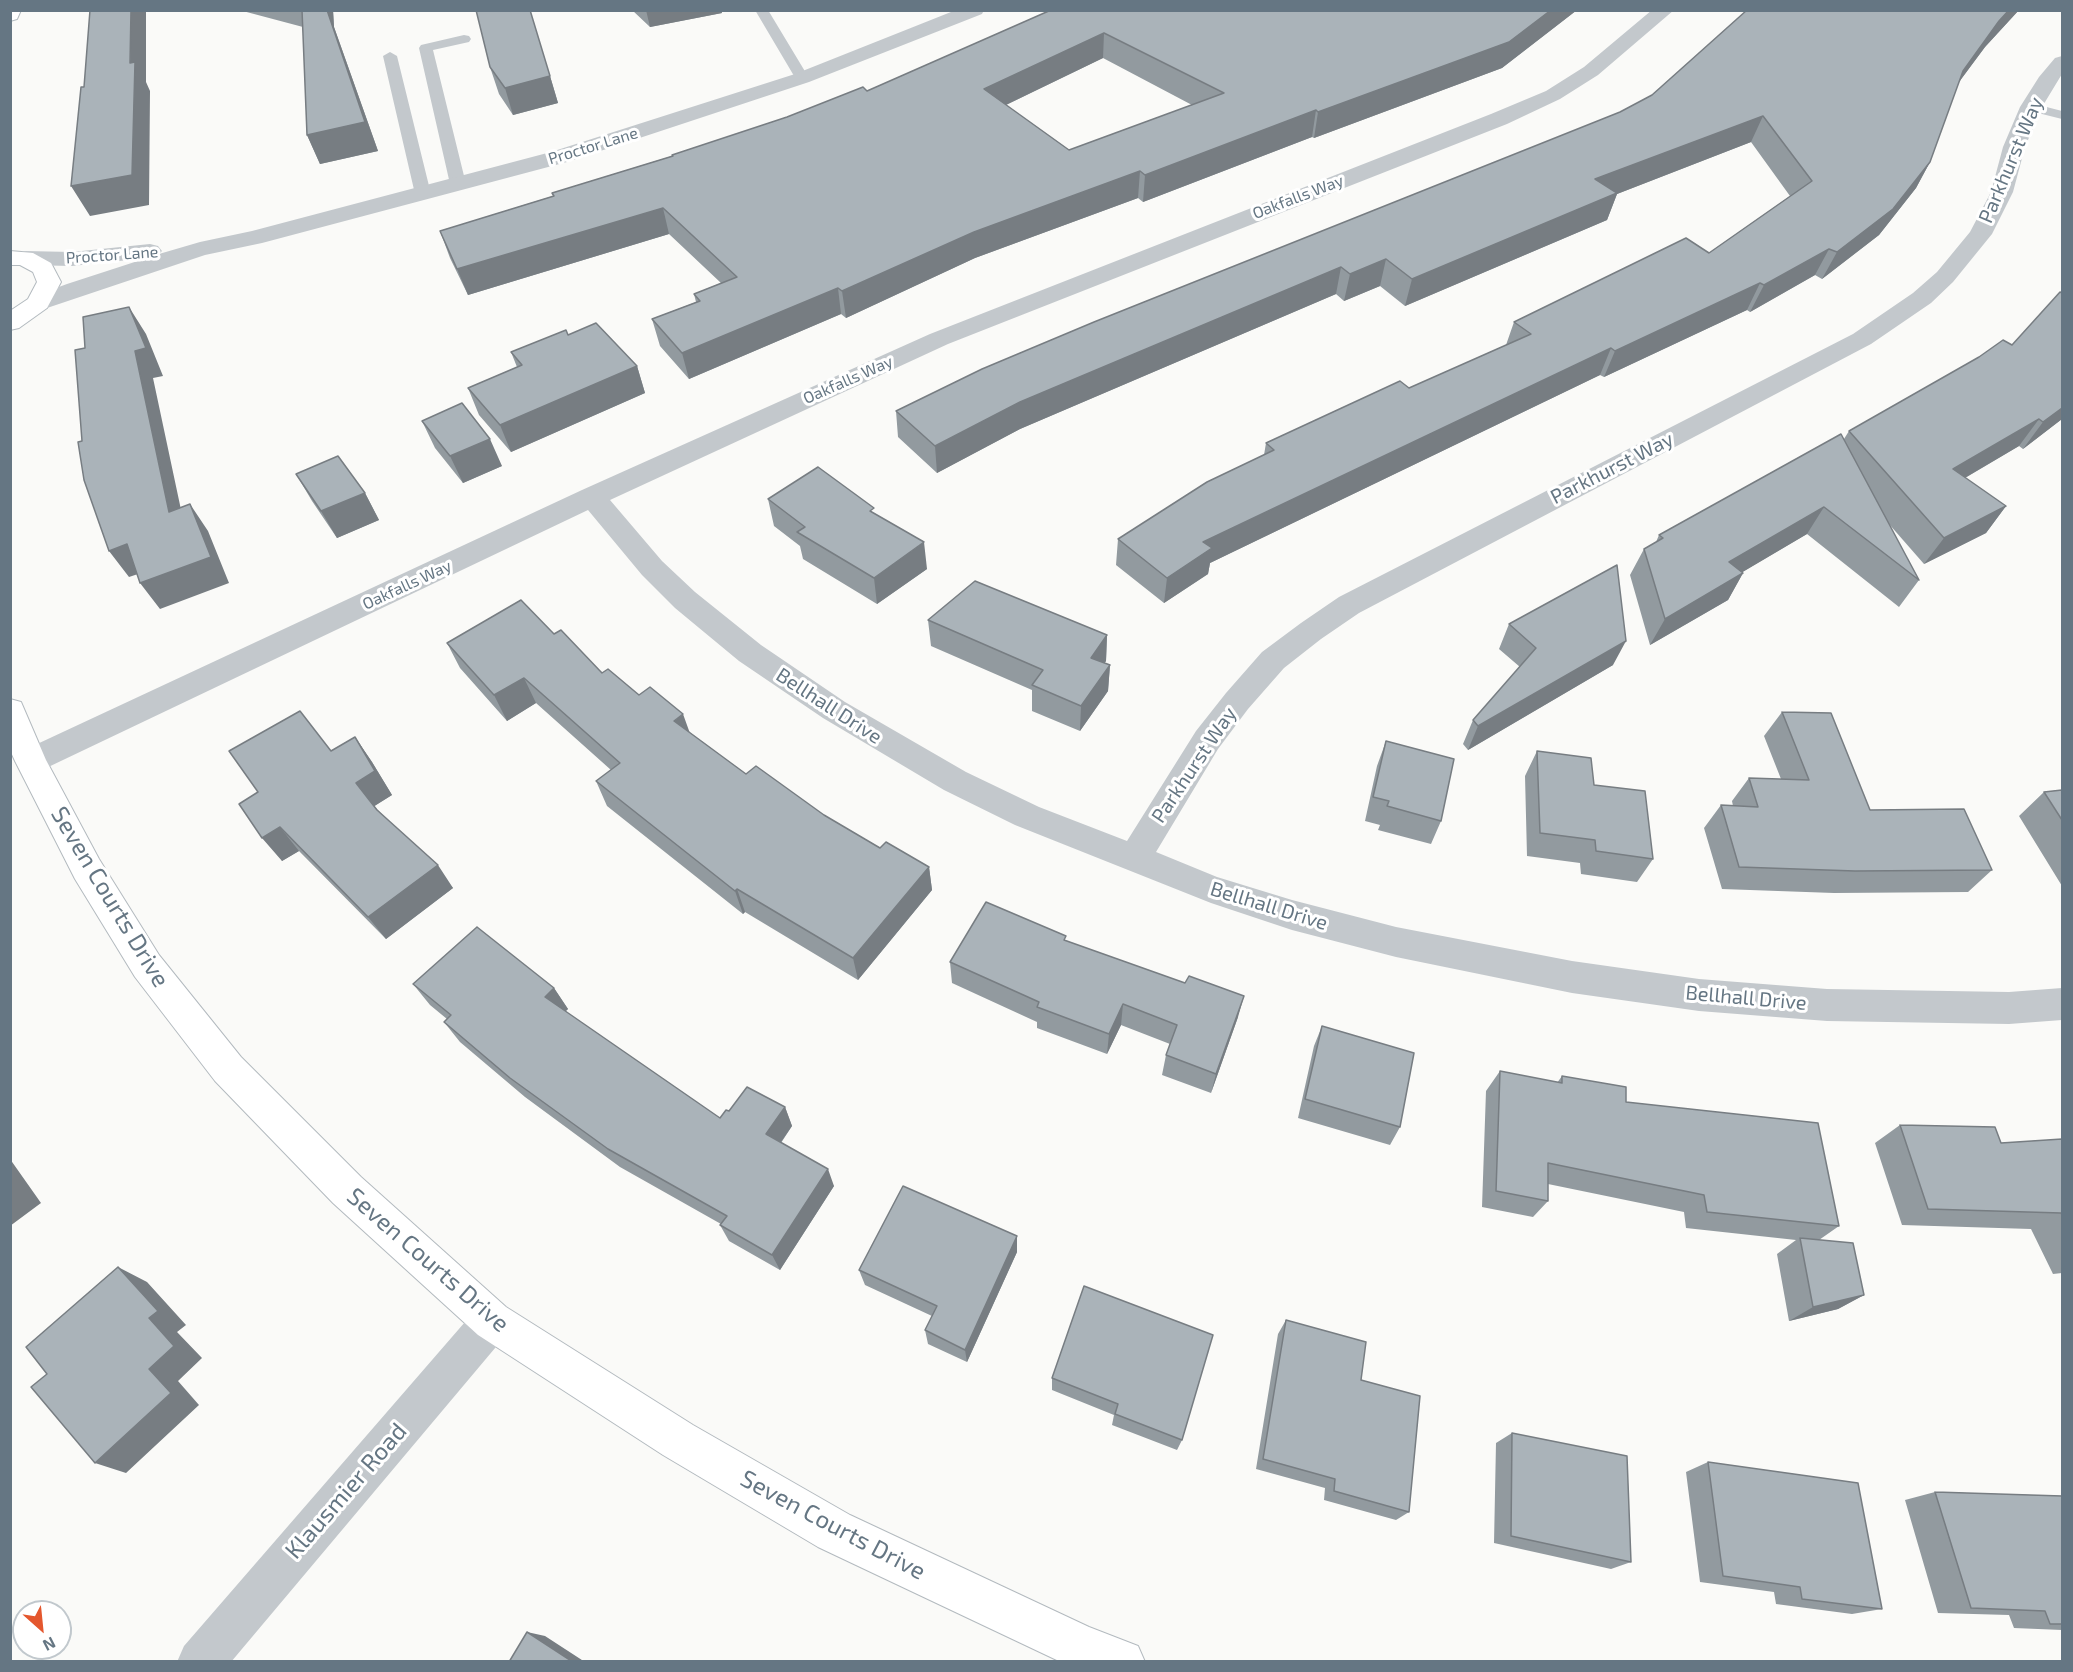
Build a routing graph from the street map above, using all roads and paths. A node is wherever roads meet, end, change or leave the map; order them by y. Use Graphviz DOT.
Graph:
graph roads {
  1 [pos="761,10"];
  2 [pos="975,10"];
  3 [pos="1665,10"];
  4 [pos="464,39"];
  5 [pos="390,56"];
  6 [pos="2062,62"];
  7 [pos="802,78"];
  8 [pos="2031,107"];
  9 [pos="2062,115"];
  10 [pos="458,184"];
  11 [pos="423,194"];
  12 [pos="200,249"];
  13 [pos="17,258"];
  14 [pos="38,303"];
  15 [pos="10,323"];
  16 [pos="592,497"];
  17 [pos="10,711"];
  18 [pos="31,761"];
  19 [pos="1134,860"];
  20 [pos="2062,1004"];
  21 [pos="492,1321"];
  22 [pos="200,1662"];
  23 [pos="1122,1662"];
  1 -- 7 [label="lane"];
  2 -- 7 [label="street, Proctor Lane"];
  3 -- 16 [label="street, Oakfalls Way"];
  4 -- 10 [label="lane"];
  5 -- 11 [label="lane"];
  6 -- 8 [label="street, Parkhurst Way"];
  7 -- 10 [label="street, Proctor Lane"];
  8 -- 9 [label="lane"];
  8 -- 19 [label="street, Parkhurst Way"];
  10 -- 11 [label="street, Proctor Lane"];
  11 -- 12 [label="street, Proctor Lane"];
  12 -- 13 [label="street, Proctor Lane"];
  12 -- 14 [label="street, Proctor Lane"];
  13 -- 14 [label="street"];
  14 -- 15 [label="street"];
  16 -- 18 [label="street, Oakfalls Way"];
  16 -- 19 [label="street, Bellhall Drive"];
  17 -- 18 [label="street, Seven Courts Drive"];
  18 -- 21 [label="street, Seven Courts Drive"];
  19 -- 20 [label="street, Bellhall Drive"];
  21 -- 22 [label="street, Klausmier Road"];
  21 -- 23 [label="street, Seven Courts Drive"];
}
